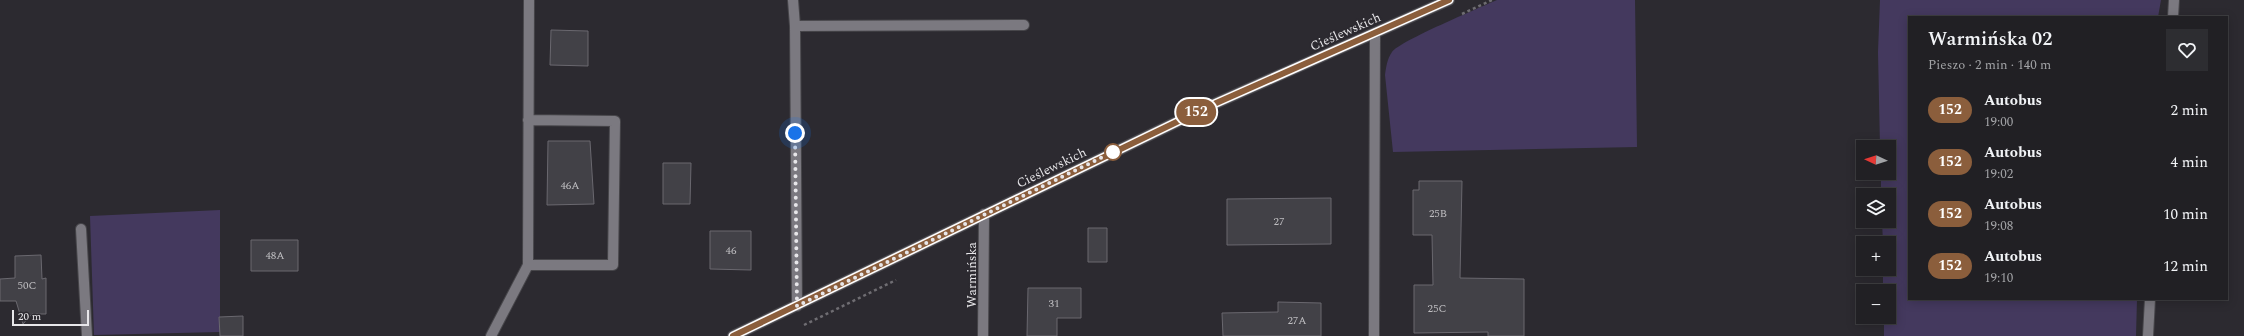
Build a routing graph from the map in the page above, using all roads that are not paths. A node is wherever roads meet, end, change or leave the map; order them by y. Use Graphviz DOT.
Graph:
graph roads {
  1 [pos="529,0"];
  2 [pos="793,0"];
  3 [pos="1449,0"];
  4 [pos="2174,0"];
  5 [pos="2173,16"];
  6 [pos="1024,25"];
  7 [pos="795,26"];
  8 [pos="1375,33"];
  9 [pos="528,120"];
  10 [pos="984,214"];
  11 [pos="81,229"];
  12 [pos="528,265"];
  13 [pos="2150,300"];
  14 [pos="797,306"];
  15 [pos="746,333"];
  16 [pos="86,336"];
  17 [pos="491,336"];
  18 [pos="733,336"];
  19 [pos="984,336"];
  20 [pos="1374,336"];
  21 [pos="2148,336"];
  1 -- 9 [label="street"];
  2 -- 7 [label="street"];
  3 -- 8 [label="street, Cieślewskich"];
  4 -- 5 [label="street"];
  6 -- 7 [label="street"];
  7 -- 14 [label="street"];
  8 -- 10 [label="street, Cieślewskich"];
  8 -- 20 [label="street"];
  9 -- 12 [label="street"];
  9 -- 12 [label="street"];
  10 -- 14 [label="street, Cieślewskich"];
  10 -- 19 [label="street, Warmińska"];
  11 -- 16 [label="street"];
  12 -- 17 [label="street"];
  13 -- 21 [label="street"];
  14 -- 15 [label="street, Cieślewskich"];
  15 -- 18 [label="street, Cieślewskich"];
}
